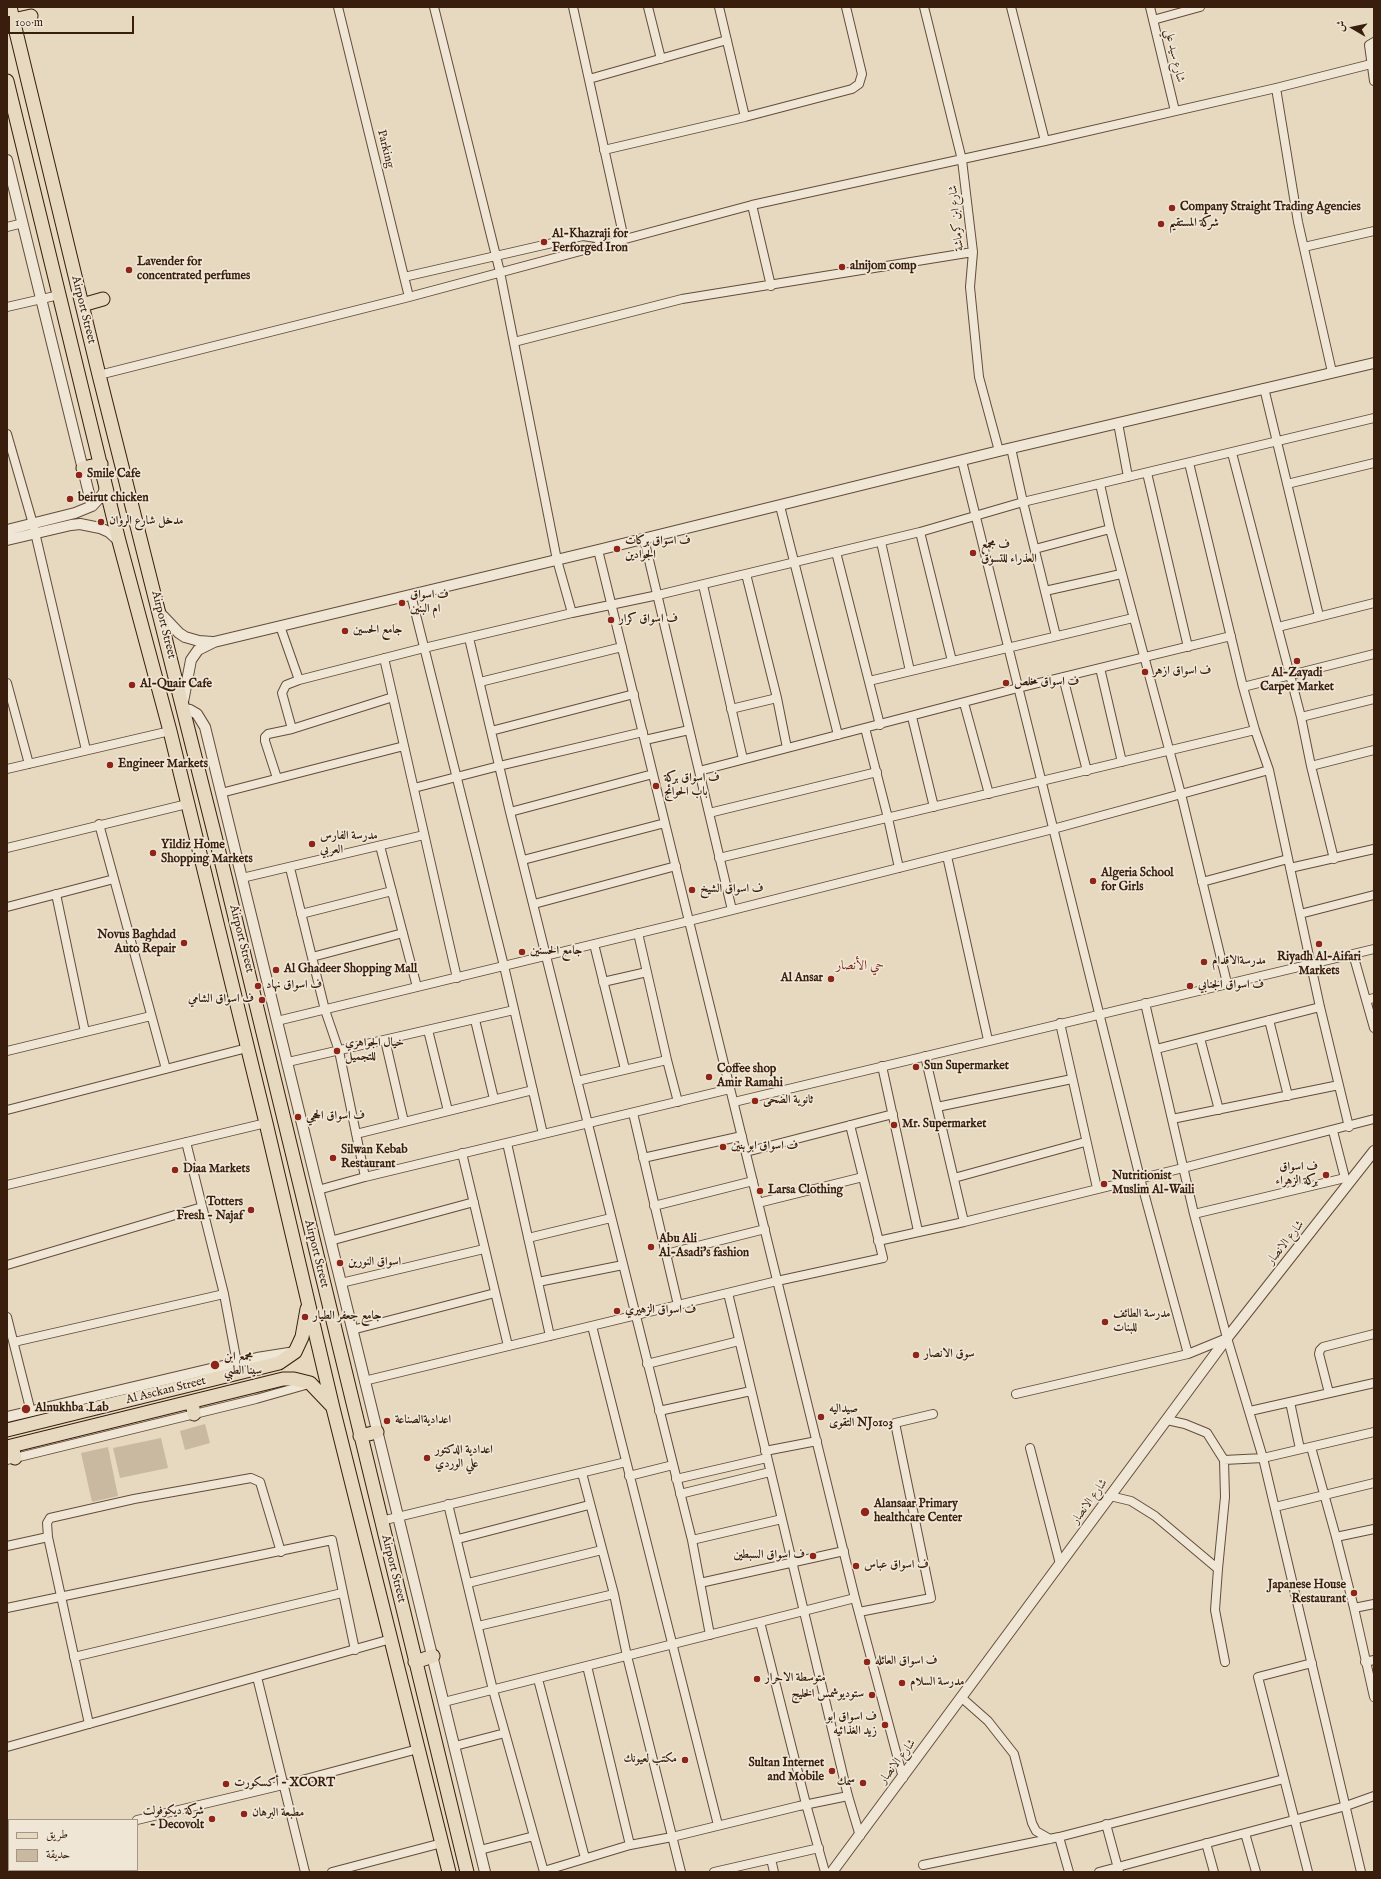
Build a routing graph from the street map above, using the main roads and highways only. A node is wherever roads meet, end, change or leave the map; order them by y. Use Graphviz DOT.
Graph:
graph roads {
  1 [pos="10,7"];
  2 [pos="31,16"];
  3 [pos="13,20"];
  4 [pos="7,81"];
  5 [pos="103,299"];
  6 [pos="82,305"];
  7 [pos="101,464"];
  8 [pos="83,468"];
  9 [pos="214,832"];
  10 [pos="195,837"];
  11 [pos="222,864"];
  12 [pos="204,871"];
  13 [pos="308,1303"];
  14 [pos="236,1369"];
  15 [pos="212,1380"];
  16 [pos="239,1390"];
  17 [pos="218,1395"];
  18 [pos="333,1408"];
  19 [pos="7,1430"];
  20 [pos="377,1432"];
  21 [pos="360,1436"];
  22 [pos="10,1453"];
  23 [pos="395,1574"];
  24 [pos="376,1579"];
  25 [pos="403,1613"];
  26 [pos="385,1618"];
  27 [pos="433,1656"];
  28 [pos="415,1662"];
  29 [pos="449,1872"];
  30 [pos="467,1872"];
  1 -- 3 [label="main road, Airport Street"];
  2 -- 3 [label="main road"];
  3 -- 6 [label="main road, Airport Street"];
  4 -- 7 [label="main road, Airport Street"];
  5 -- 6 [label="main road"];
  6 -- 9 [label="main road, Airport Street"];
  7 -- 8 [label="main road"];
  7 -- 10 [label="main road, Airport Street"];
  9 -- 10 [label="main road"];
  9 -- 11 [label="main road, Airport Street"];
  10 -- 12 [label="main road, Airport Street"];
  11 -- 12 [label="main road"];
  11 -- 21 [label="main road, Airport Street"];
  12 -- 13 [label="main road, Airport Street"];
  13 -- 14 [label="main road, Al Asckan Street"];
  13 -- 18 [label="main road, Airport Street"];
  14 -- 15 [label="main road, Al Asckan Street"];
  14 -- 16 [label="main road"];
  15 -- 17 [label="main road"];
  15 -- 19 [label="main road, Al Asckan Street"];
  16 -- 17 [label="main road, Al Asckan Street"];
  16 -- 18 [label="main road, Al Asckan Street"];
  17 -- 22 [label="main road, Al Asckan Street"];
  18 -- 24 [label="main road, Airport Street"];
  20 -- 21 [label="main road"];
  21 -- 23 [label="main road, Airport Street"];
  23 -- 24 [label="main road"];
  23 -- 25 [label="main road, Airport Street"];
  24 -- 26 [label="main road, Airport Street"];
  25 -- 26 [label="main road"];
  25 -- 28 [label="main road, Airport Street"];
  26 -- 29 [label="main road, Airport Street"];
  27 -- 28 [label="main road"];
  28 -- 30 [label="main road, Airport Street"];
}
